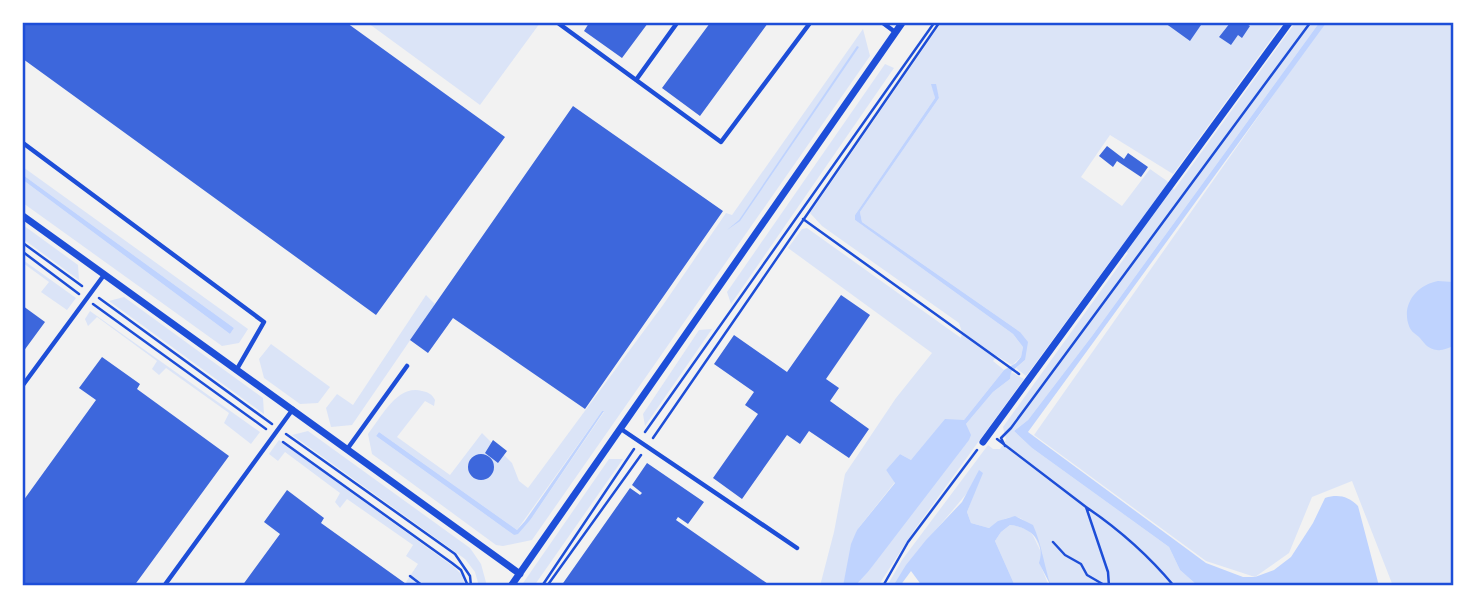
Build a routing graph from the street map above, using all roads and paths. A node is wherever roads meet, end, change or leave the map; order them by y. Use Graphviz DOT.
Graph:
graph roads {
  1 [pos="558,23"];
  2 [pos="677,23"];
  3 [pos="810,23"];
  4 [pos="883,23"];
  5 [pos="902,23"];
  6 [pos="934,23"];
  7 [pos="939,23"];
  8 [pos="1289,23"];
  9 [pos="1310,23"];
  10 [pos="895,32"];
  11 [pos="636,80"];
  12 [pos="23,143"];
  13 [pos="23,216"];
  14 [pos="803,219"];
  15 [pos="23,243"];
  16 [pos="23,253"];
  17 [pos="104,274"];
  18 [pos="91,292"];
  19 [pos="86,299"];
  20 [pos="407,366"];
  21 [pos="237,369"];
  22 [pos="1016,371"];
  23 [pos="23,385"];
  24 [pos="293,409"];
  25 [pos="279,428"];
  26 [pos="621,429"];
  27 [pos="274,435"];
  28 [pos="639,442"];
  29 [pos="983,442"];
  30 [pos="1001,443"];
  31 [pos="1006,446"];
  32 [pos="647,447"];
  33 [pos="348,448"];
  34 [pos="1086,507"];
  35 [pos="1053,542"];
  36 [pos="797,548"];
  37 [pos="520,574"];
  38 [pos="410,576"];
  39 [pos="164,586"];
  40 [pos="423,586"];
  41 [pos="469,586"];
  42 [pos="511,586"];
  43 [pos="545,586"];
  44 [pos="883,586"];
  45 [pos="1107,586"];
  46 [pos="1174,586"];
  1 -- 11 [label="lane"];
  2 -- 11 [label="lane"];
  3 -- 11 [label="lane"];
  4 -- 10 [label="lane"];
  5 -- 10 [label="street"];
  6 -- 28 [label="path"];
  7 -- 14 [label="path"];
  8 -- 29 [label="street"];
  9 -- 31 [label="path"];
  10 -- 26 [label="street"];
  12 -- 21 [label="lane"];
  13 -- 17 [label="street"];
  14 -- 22 [label="path"];
  14 -- 32 [label="path"];
  15 -- 18 [label="path"];
  16 -- 19 [label="path"];
  17 -- 18 [label="lane"];
  17 -- 21 [label="street"];
  18 -- 19 [label="lane"];
  18 -- 25 [label="path"];
  19 -- 23 [label="lane"];
  19 -- 27 [label="path"];
  20 -- 33 [label="lane"];
  21 -- 24 [label="street"];
  24 -- 25 [label="lane"];
  24 -- 33 [label="street"];
  25 -- 27 [label="lane"];
  25 -- 41 [label="path"];
  26 -- 28 [label="lane"];
  26 -- 37 [label="street"];
  27 -- 39 [label="lane"];
  27 -- 41 [label="path"];
  28 -- 32 [label="lane"];
  28 -- 43 [label="path"];
  29 -- 44 [label="path"];
  30 -- 31 [label="path"];
  31 -- 34 [label="path"];
  32 -- 36 [label="lane"];
  32 -- 43 [label="path"];
  33 -- 37 [label="street"];
  34 -- 45 [label="path"];
  34 -- 46 [label="path"];
  35 -- 45 [label="path"];
  37 -- 42 [label="street"];
  38 -- 40 [label="path"];
}
